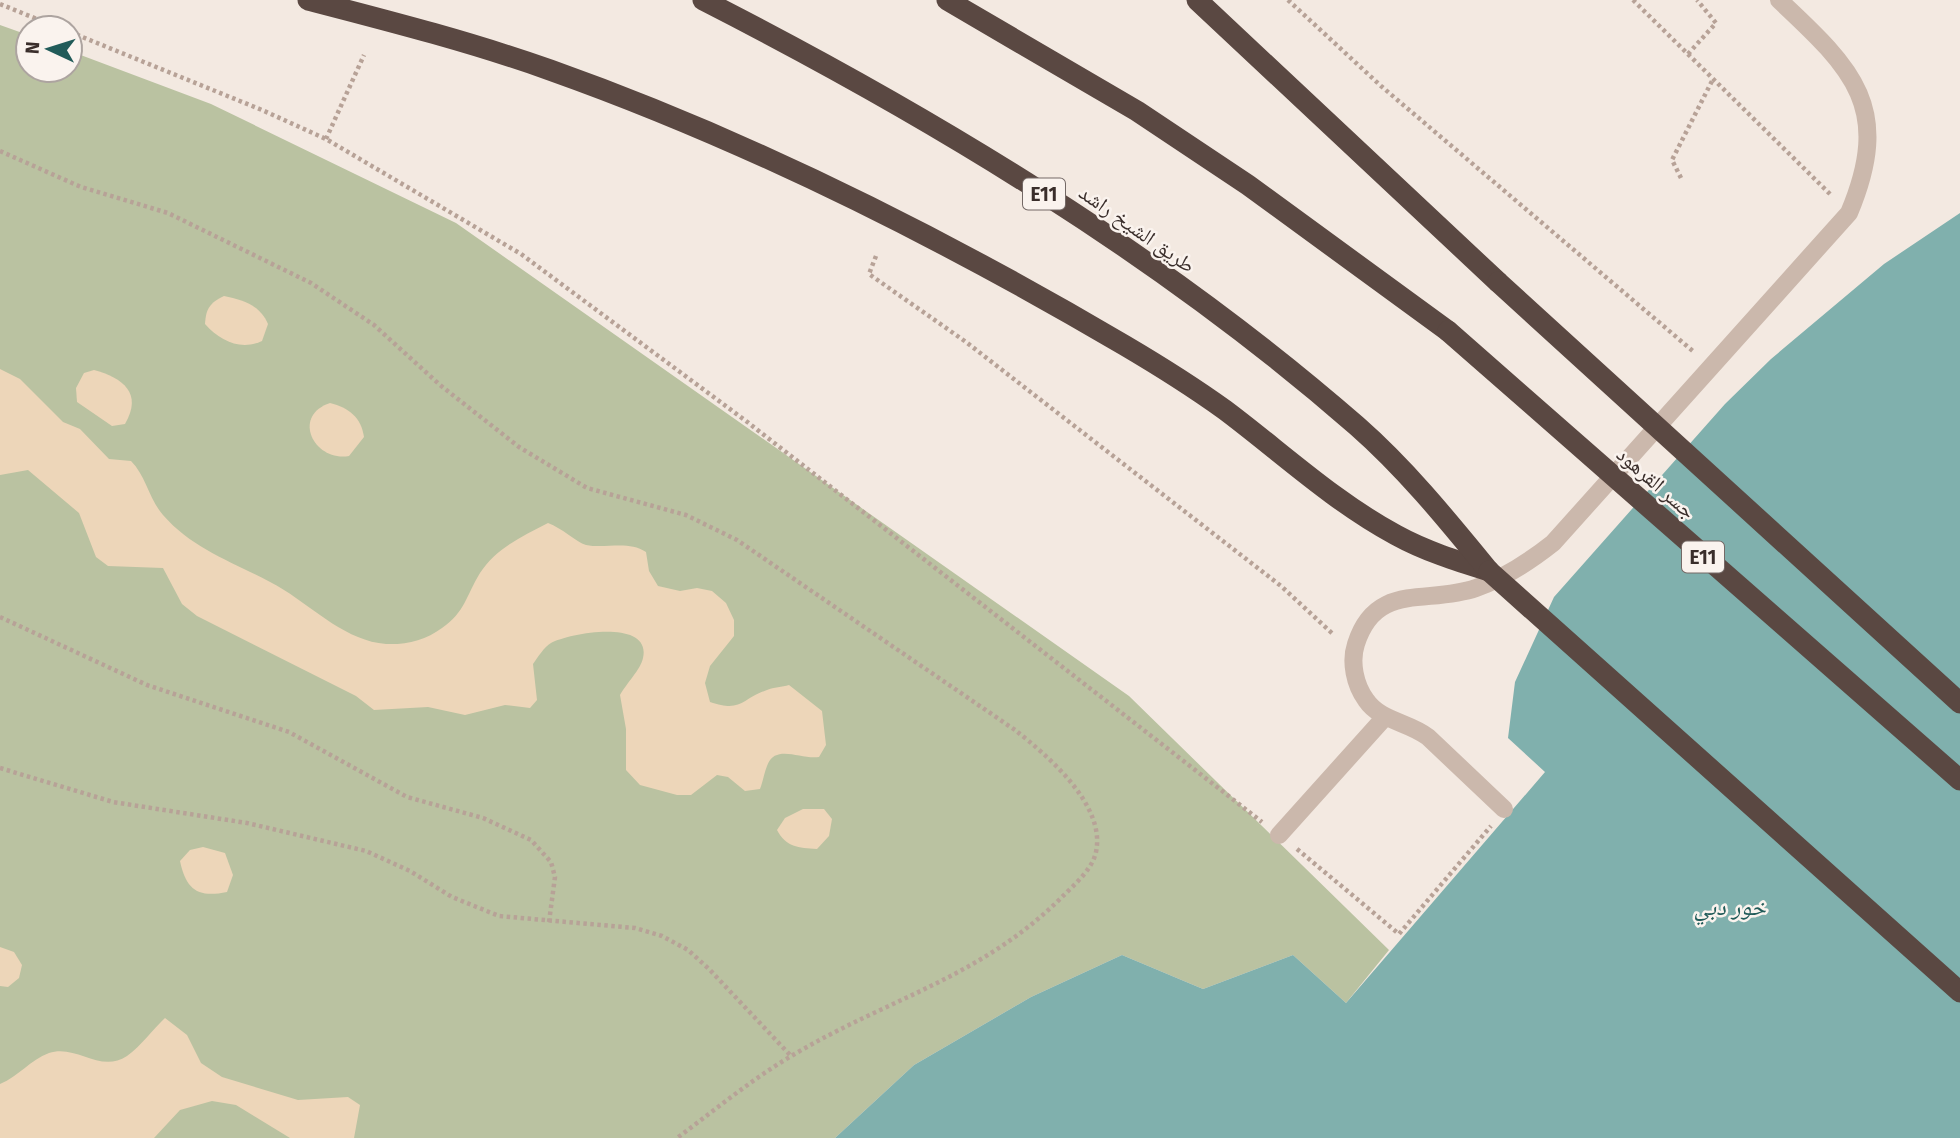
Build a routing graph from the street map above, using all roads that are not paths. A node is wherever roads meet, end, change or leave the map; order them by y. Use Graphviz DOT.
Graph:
graph roads {
  1 [pos="308,0"];
  2 [pos="703,0"];
  3 [pos="947,0"];
  4 [pos="1197,0"];
  5 [pos="1779,0"];
  6 [pos="1489,571"];
  7 [pos="1960,704"];
  8 [pos="1385,718"];
  9 [pos="1960,780"];
  10 [pos="1504,809"];
  11 [pos="1279,835"];
  12 [pos="1960,992"];
  1 -- 6 [label="highway"];
  2 -- 6 [label="highway, طريق الشيخ راشد / E11"];
  3 -- 9 [label="highway, جسر القرهود / E11, bridge"];
  4 -- 7 [label="highway, bridge"];
  5 -- 8 [label="lane"];
  6 -- 12 [label="highway, E11, bridge"];
  8 -- 10 [label="lane"];
  8 -- 11 [label="lane"];
}
